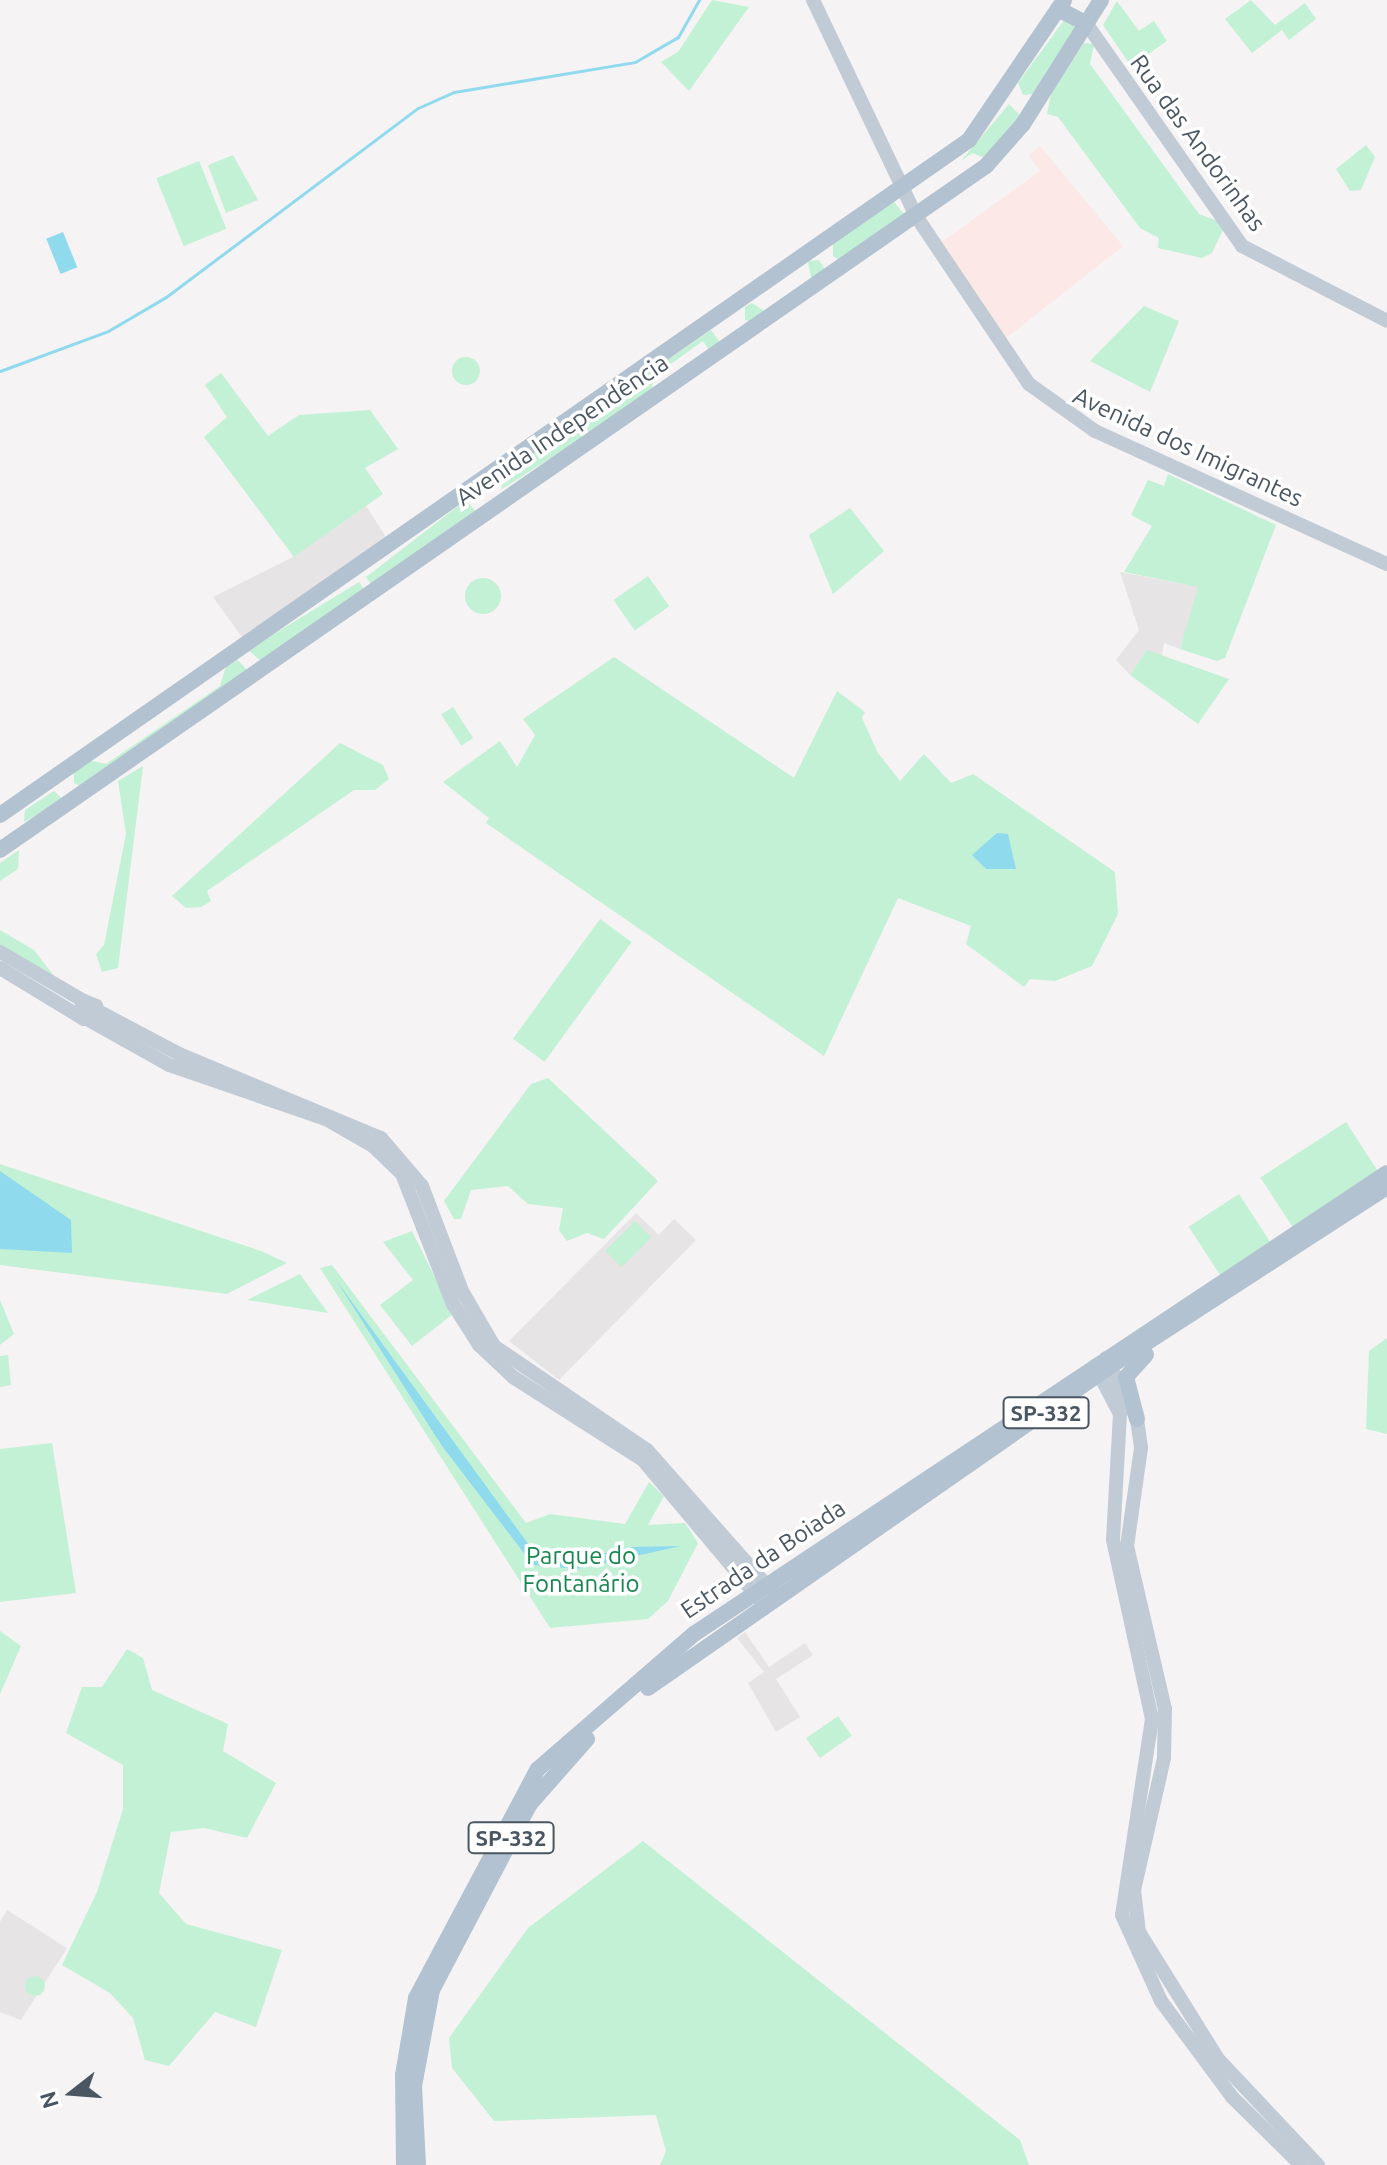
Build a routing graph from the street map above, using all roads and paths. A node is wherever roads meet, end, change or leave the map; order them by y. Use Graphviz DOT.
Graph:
graph roads {
  1 [pos="813,0"];
  2 [pos="1087,0"];
  3 [pos="1101,0"];
  4 [pos="1061,4"];
  5 [pos="1086,23"];
  6 [pos="902,187"];
  7 [pos="916,216"];
  8 [pos="1387,321"];
  9 [pos="704,324"];
  10 [pos="741,336"];
  11 [pos="496,470"];
  12 [pos="478,481"];
  13 [pos="462,491"];
  14 [pos="508,498"];
  15 [pos="476,518"];
  16 [pos="1387,564"];
  17 [pos="55,776"];
  18 [pos="26,797"];
  19 [pos="61,809"];
  20 [pos="0,815"];
  21 [pos="25,832"];
  22 [pos="0,850"];
  23 [pos="0,952"];
  24 [pos="0,968"];
  25 [pos="86,1011"];
  26 [pos="1387,1173"];
  27 [pos="1387,1187"];
  28 [pos="1185,1319"];
  29 [pos="1103,1365"];
  30 [pos="1137,1419"];
  31 [pos="765,1594"];
  32 [pos="404,2165"];
  33 [pos="418,2165"];
  34 [pos="1301,2165"];
  35 [pos="1318,2165"];
  1 -- 6 [label="main road, Avenida dos Imigrantes"];
  2 -- 5 [label="main road"];
  3 -- 5 [label="main road, Avenida Independência"];
  4 -- 5 [label="main road"];
  4 -- 6 [label="main road, Avenida Independência"];
  5 -- 7 [label="main road, Avenida Independência"];
  5 -- 8 [label="main road, Rua das Andorinhas"];
  6 -- 7 [label="main road, Avenida dos Imigrantes"];
  6 -- 9 [label="main road, Avenida Independência"];
  7 -- 10 [label="main road, Avenida Independência"];
  7 -- 16 [label="main road, Avenida dos Imigrantes"];
  9 -- 10 [label="main road"];
  9 -- 11 [label="main road, Avenida Independência"];
  10 -- 14 [label="main road, Avenida Independência"];
  11 -- 12 [label="main road, Avenida Independência"];
  11 -- 14 [label="main road"];
  12 -- 13 [label="main road, Avenida Independência"];
  12 -- 14 [label="main road"];
  13 -- 15 [label="main road"];
  13 -- 17 [label="main road, Avenida Independência"];
  14 -- 15 [label="main road, Avenida Independência"];
  15 -- 19 [label="main road, Avenida Independência"];
  17 -- 18 [label="main road, Avenida Independência"];
  17 -- 19 [label="main road"];
  18 -- 20 [label="main road, Avenida Independência"];
  18 -- 21 [label="main road"];
  19 -- 21 [label="main road, Avenida Independência"];
  21 -- 22 [label="main road, Avenida Independência"];
  23 -- 25 [label="main road"];
  24 -- 25 [label="main road"];
  25 -- 31 [label="main road"];
  26 -- 29 [label="main road, Estrada da Boiada / SP-332"];
  27 -- 28 [label="main road, Estrada da Boiada / SP-332"];
  28 -- 29 [label="main road, Estrada da Boiada / SP-332"];
  28 -- 30 [label="main road"];
  29 -- 30 [label="main road"];
  29 -- 31 [label="main road, Estrada da Boiada / SP-332"];
  29 -- 34 [label="main road"];
  30 -- 35 [label="main road"];
  31 -- 32 [label="main road, Estrada da Boiada / SP-332"];
  31 -- 33 [label="main road, Estrada da Boiada / SP-332"];
}
